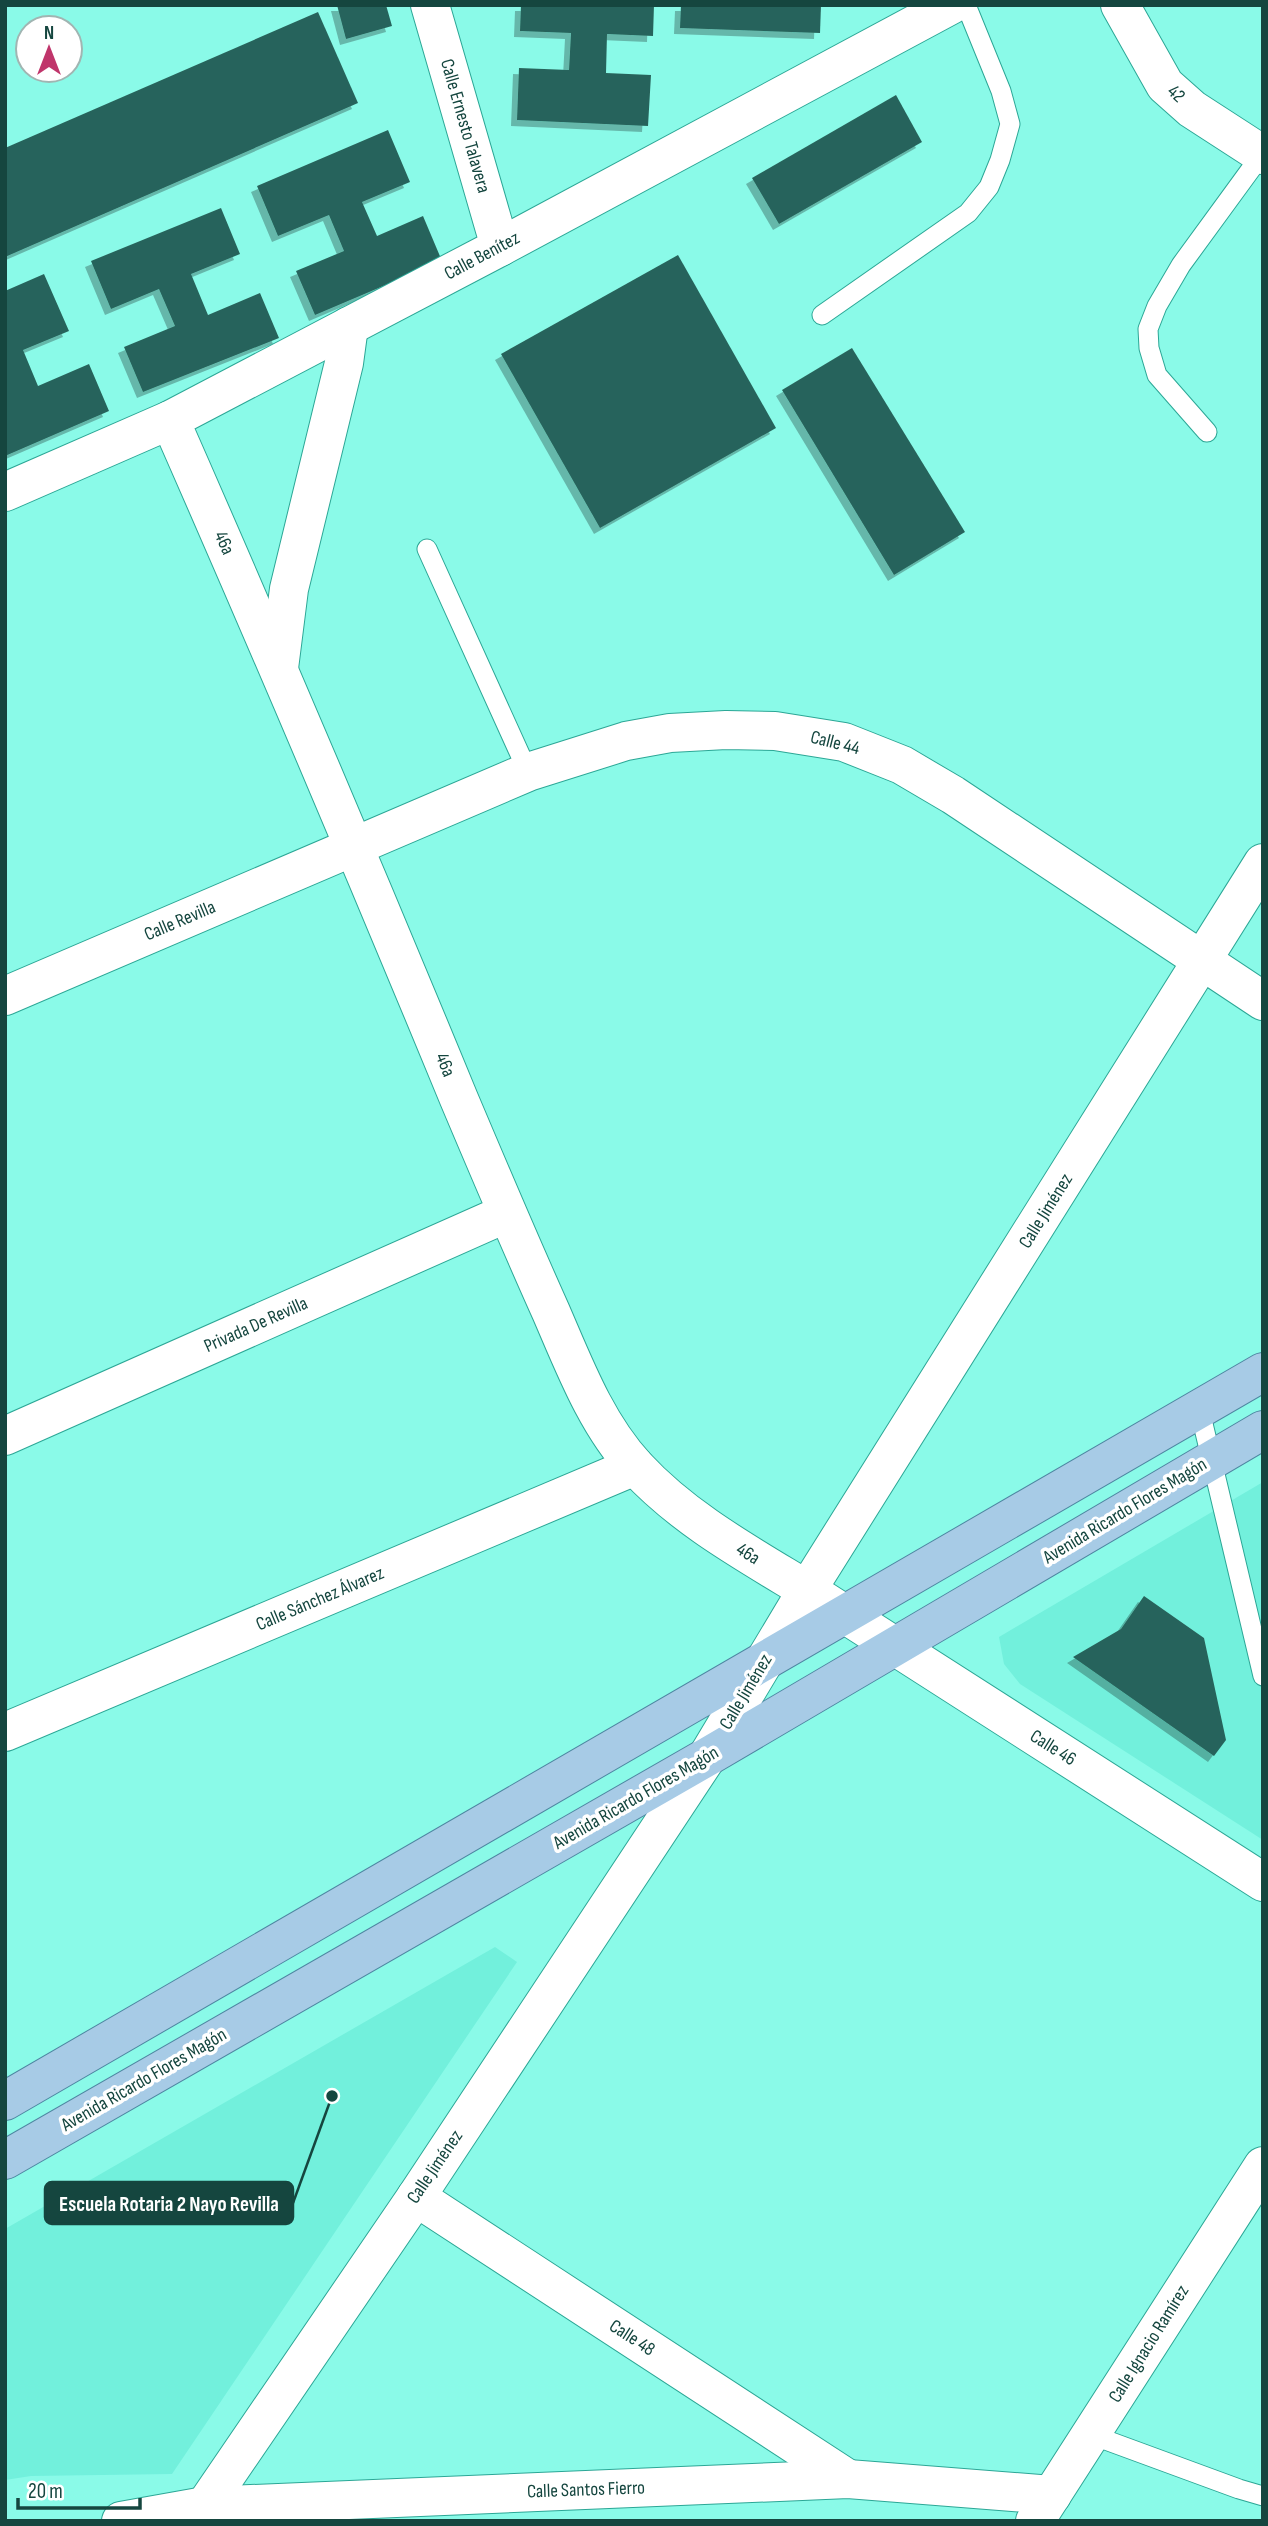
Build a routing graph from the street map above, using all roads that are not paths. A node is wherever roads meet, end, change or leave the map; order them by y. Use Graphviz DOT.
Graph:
graph roads {
  1 [pos="430,5"];
  2 [pos="951,5"];
  3 [pos="966,5"];
  4 [pos="1120,5"];
  5 [pos="1262,154"];
  6 [pos="500,247"];
  7 [pos="822,315"];
  8 [pos="349,326"];
  9 [pos="170,420"];
  10 [pos="1207,432"];
  11 [pos="5,492"];
  12 [pos="427,549"];
  13 [pos="279,668"];
  14 [pos="527,772"];
  15 [pos="355,845"];
  16 [pos="1263,863"];
  17 [pos="1202,962"];
  18 [pos="5,996"];
  19 [pos="1263,1001"];
  20 [pos="507,1213"];
  21 [pos="1263,1373"];
  22 [pos="1199,1408"];
  23 [pos="1263,1430"];
  24 [pos="5,1436"];
  25 [pos="1213,1459"];
  26 [pos="635,1466"];
  27 [pos="807,1590"];
  28 [pos="843,1615"];
  29 [pos="895,1648"];
  30 [pos="763,1663"];
  31 [pos="1263,1676"];
  32 [pos="5,1732"];
  33 [pos="707,1757"];
  34 [pos="1263,1882"];
  35 [pos="5,2101"];
  36 [pos="5,2160"];
  37 [pos="1263,2166"];
  38 [pos="416,2197"];
  39 [pos="1092,2435"];
  40 [pos="848,2479"];
  41 [pos="1263,2496"];
  42 [pos="205,2506"];
  43 [pos="1043,2508"];
  44 [pos="121,2521"];
  1 -- 6 [label="street, Calle Ernesto Talavera"];
  2 -- 6 [label="street, Calle Benítez"];
  3 -- 7 [label="lane"];
  4 -- 5 [label="street, 42"];
  5 -- 10 [label="lane"];
  6 -- 8 [label="street, Calle Benítez"];
  8 -- 9 [label="street, Calle Benítez"];
  8 -- 13 [label="street"];
  9 -- 11 [label="street, Calle Benítez"];
  9 -- 13 [label="street, 46a"];
  12 -- 14 [label="lane"];
  13 -- 15 [label="street, 46a"];
  14 -- 15 [label="street, Calle 44"];
  14 -- 17 [label="street, Calle 44"];
  15 -- 18 [label="street, Calle Revilla"];
  15 -- 20 [label="street, 46a"];
  16 -- 17 [label="street, Calle Jiménez"];
  17 -- 19 [label="street, Calle 44"];
  17 -- 27 [label="street, Calle Jiménez"];
  20 -- 24 [label="street, Privada De Revilla"];
  20 -- 26 [label="street, 46a"];
  21 -- 22 [label="main road"];
  22 -- 25 [label="lane"];
  22 -- 28 [label="main road"];
  23 -- 25 [label="main road, Avenida Ricardo Flores Magón"];
  25 -- 29 [label="main road, Avenida Ricardo Flores Magón"];
  25 -- 31 [label="lane"];
  26 -- 27 [label="street, 46a"];
  26 -- 32 [label="street, Calle Sánchez Álvarez"];
  27 -- 28 [label="street, 46a"];
  27 -- 30 [label="street, Calle Jiménez"];
  28 -- 29 [label="street, Calle 46"];
  28 -- 30 [label="main road"];
  29 -- 33 [label="main road, Avenida Ricardo Flores Magón"];
  29 -- 34 [label="street, Calle 46"];
  30 -- 33 [label="street, Calle Jiménez"];
  30 -- 35 [label="main road"];
  33 -- 36 [label="main road, Avenida Ricardo Flores Magón"];
  33 -- 38 [label="street, Calle Jiménez"];
  37 -- 39 [label="street, Calle Ignacio Ramírez"];
  38 -- 40 [label="street, Calle 48"];
  38 -- 42 [label="street, Calle Jiménez"];
  39 -- 41 [label="lane"];
  39 -- 43 [label="street, Calle Ignacio Ramírez"];
  40 -- 42 [label="street, Calle Santos Fierro"];
  40 -- 43 [label="street, Calle Santos Fierro"];
  42 -- 44 [label="street, Calle Santos Fierro"];
}
